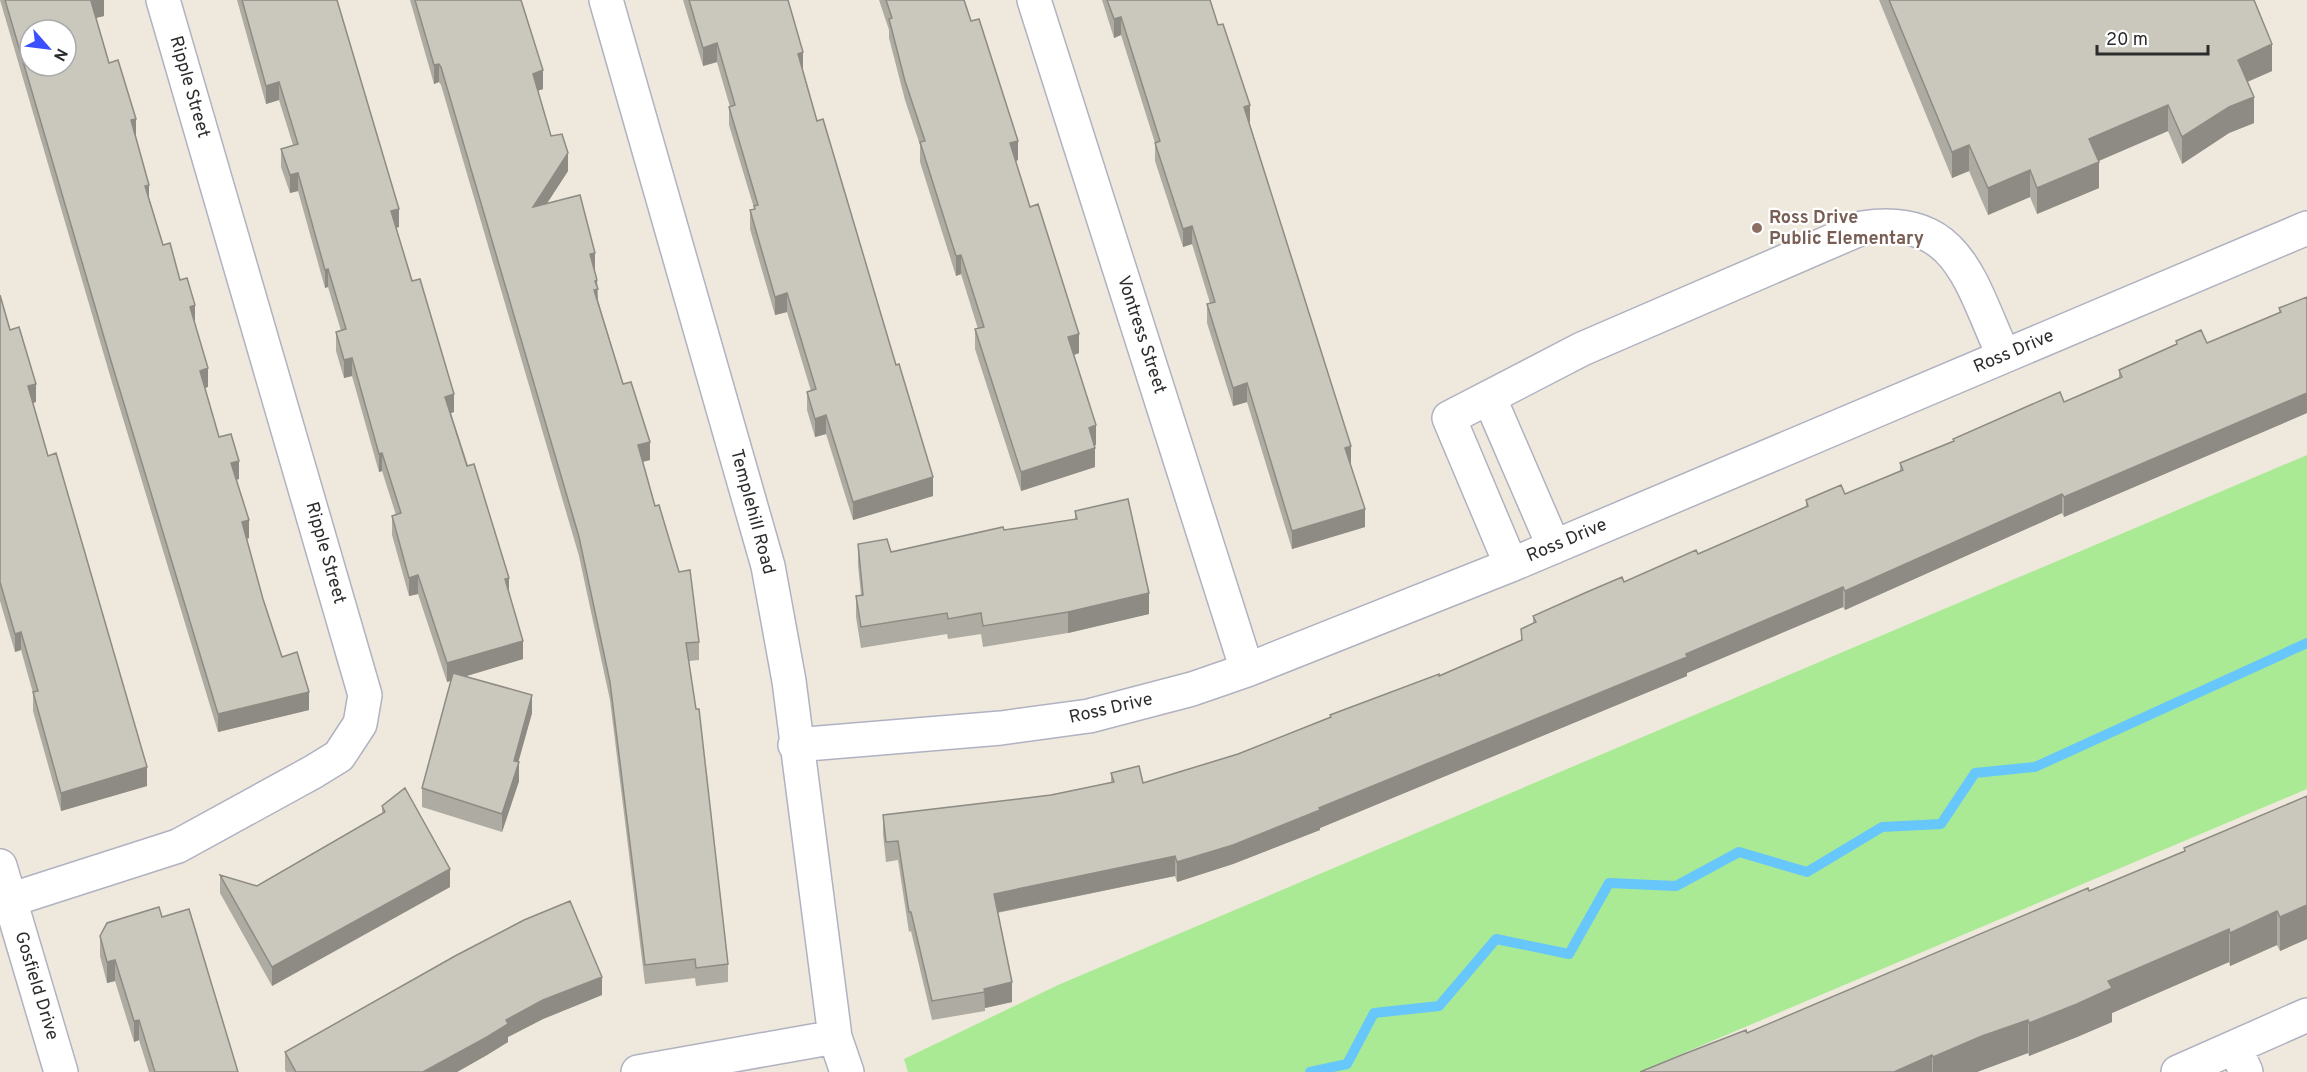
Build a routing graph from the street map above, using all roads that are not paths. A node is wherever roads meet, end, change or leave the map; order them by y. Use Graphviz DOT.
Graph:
graph roads {
  1 [pos="163,0"];
  2 [pos="606,0"];
  3 [pos="1034,0"];
  4 [pos="2307,228"];
  5 [pos="2004,356"];
  6 [pos="1490,399"];
  7 [pos="1554,547"];
  8 [pos="1511,565"];
  9 [pos="1247,670"];
  10 [pos="795,745"];
  11 [pos="0,866"];
  12 [pos="10,900"];
  13 [pos="2307,1016"];
  14 [pos="835,1037"];
  15 [pos="2241,1060"];
  16 [pos="61,1072"];
  17 [pos="638,1072"];
  18 [pos="847,1072"];
  19 [pos="2178,1072"];
  1 -- 12 [label="street, Ripple Street"];
  2 -- 10 [label="street, Templehill Road"];
  3 -- 9 [label="street, Vontress Street"];
  4 -- 5 [label="street, Ross Drive"];
  5 -- 6 [label="street"];
  5 -- 7 [label="street, Ross Drive"];
  6 -- 7 [label="street"];
  6 -- 8 [label="street"];
  7 -- 8 [label="street, Ross Drive"];
  8 -- 9 [label="street, Ross Drive"];
  9 -- 10 [label="street, Ross Drive"];
  10 -- 14 [label="street, Templehill Road"];
  11 -- 12 [label="street, Gosfield Drive"];
  12 -- 16 [label="street, Gosfield Drive"];
  13 -- 15 [label="street"];
  14 -- 17 [label="street"];
  14 -- 18 [label="street, Templehill Road"];
  15 -- 19 [label="street"];
}
